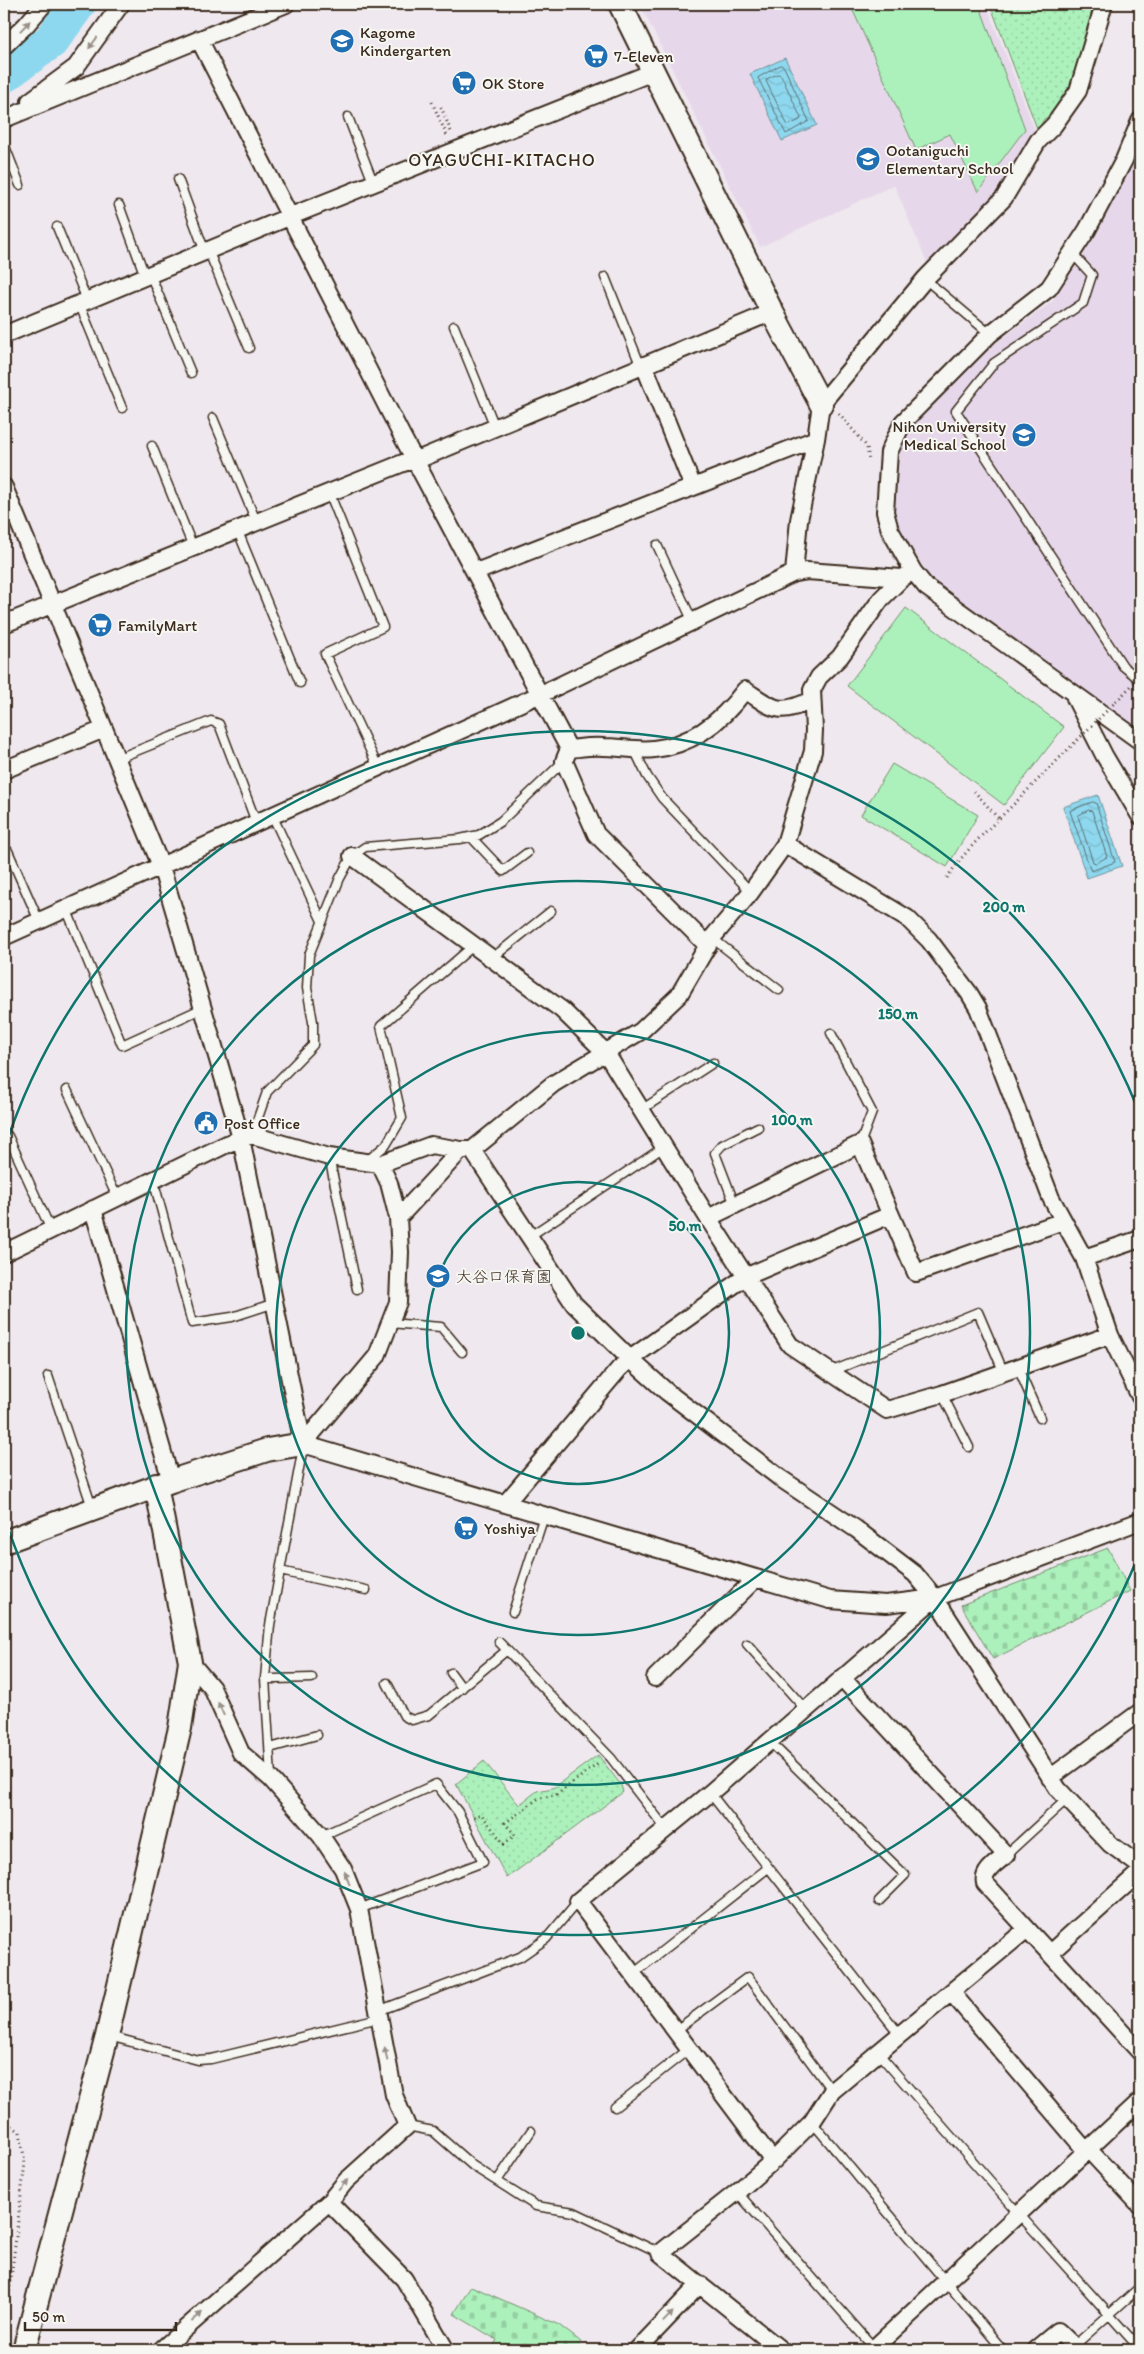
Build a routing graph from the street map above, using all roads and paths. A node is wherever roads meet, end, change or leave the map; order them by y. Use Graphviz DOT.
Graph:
graph roads {
  1 [pos="44,4"];
  2 [pos="121,4"];
  3 [pos="286,4"];
  4 [pos="620,4"];
  5 [pos="1104,4"];
  6 [pos="199,39"];
  7 [pos="4,46"];
  8 [pos="72,70"];
  9 [pos="653,72"];
  10 [pos="83,87"];
  11 [pos="432,102"];
  12 [pos="441,107"];
  13 [pos="348,117"];
  14 [pos="4,118"];
  15 [pos="1140,121"];
  16 [pos="453,135"];
  17 [pos="447,137"];
  18 [pos="4,144"];
  19 [pos="178,179"];
  20 [pos="374,182"];
  21 [pos="20,185"];
  22 [pos="119,205"];
  23 [pos="291,216"];
  24 [pos="57,227"];
  25 [pos="207,251"];
  26 [pos="1072,253"];
  27 [pos="148,275"];
  28 [pos="605,277"];
  29 [pos="925,279"];
  30 [pos="83,302"];
  31 [pos="772,312"];
  32 [pos="454,326"];
  33 [pos="990,334"];
  34 [pos="4,335"];
  35 [pos="249,348"];
  36 [pos="642,366"];
  37 [pos="191,373"];
  38 [pos="821,404"];
  39 [pos="122,408"];
  40 [pos="213,418"];
  41 [pos="495,427"];
  42 [pos="816,439"];
  43 [pos="152,446"];
  44 [pos="415,460"];
  45 [pos="869,463"];
  46 [pos="4,487"];
  47 [pos="693,487"];
  48 [pos="330,492"];
  49 [pos="256,521"];
  50 [pos="237,529"];
  51 [pos="657,545"];
  52 [pos="193,547"];
  53 [pos="476,572"];
  54 [pos="794,573"];
  55 [pos="907,575"];
  56 [pos="52,604"];
  57 [pos="693,622"];
  58 [pos="4,624"];
  59 [pos="1140,679"];
  60 [pos="300,683"];
  61 [pos="539,694"];
  62 [pos="1073,694"];
  63 [pos="812,700"];
  64 [pos="104,728"];
  65 [pos="1140,741"];
  66 [pos="634,749"];
  67 [pos="566,755"];
  68 [pos="116,759"];
  69 [pos="378,767"];
  70 [pos="4,770"];
  71 [pos="974,791"];
  72 [pos="272,815"];
  73 [pos="1140,816"];
  74 [pos="998,818"];
  75 [pos="256,822"];
  76 [pos="471,837"];
  77 [pos="785,844"];
  78 [pos="4,849"];
  79 [pos="527,853"];
  80 [pos="352,856"];
  81 [pos="161,866"];
  82 [pos="947,878"];
  83 [pos="751,892"];
  84 [pos="66,908"];
  85 [pos="551,911"];
  86 [pos="39,921"];
  87 [pos="322,921"];
  88 [pos="4,937"];
  89 [pos="710,942"];
  90 [pos="473,946"];
  91 [pos="491,959"];
  92 [pos="779,990"];
  93 [pos="203,1008"];
  94 [pos="831,1033"];
  95 [pos="606,1053"];
  96 [pos="713,1063"];
  97 [pos="67,1090"];
  98 [pos="641,1110"];
  99 [pos="758,1128"];
  100 [pos="8,1136"];
  101 [pos="247,1137"];
  102 [pos="860,1144"];
  103 [pos="664,1147"];
  104 [pos="467,1150"];
  105 [pos="328,1157"];
  106 [pos="373,1163"];
  107 [pos="153,1179"];
  108 [pos="117,1197"];
  109 [pos="736,1205"];
  110 [pos="93,1208"];
  111 [pos="890,1214"];
  112 [pos="398,1218"];
  113 [pos="708,1218"];
  114 [pos="1063,1221"];
  115 [pos="52,1230"];
  116 [pos="530,1236"];
  117 [pos="1140,1239"];
  118 [pos="4,1252"];
  119 [pos="1084,1258"];
  120 [pos="745,1276"];
  121 [pos="357,1289"];
  122 [pos="276,1303"];
  123 [pos="390,1323"];
  124 [pos="1110,1335"];
  125 [pos="462,1352"];
  126 [pos="630,1359"];
  127 [pos="1011,1370"];
  128 [pos="830,1372"];
  129 [pos="48,1376"];
  130 [pos="942,1394"];
  131 [pos="1140,1397"];
  132 [pos="1040,1418"];
  133 [pos="303,1444"];
  134 [pos="969,1447"];
  135 [pos="164,1483"];
  136 [pos="505,1504"];
  137 [pos="92,1508"];
  138 [pos="544,1516"];
  139 [pos="1140,1521"];
  140 [pos="4,1542"];
  141 [pos="280,1571"];
  142 [pos="756,1578"];
  143 [pos="366,1590"];
  144 [pos="935,1598"];
  145 [pos="512,1612"];
  146 [pos="500,1642"];
  147 [pos="747,1644"];
  148 [pos="507,1650"];
  149 [pos="190,1662"];
  150 [pos="451,1673"];
  151 [pos="265,1678"];
  152 [pos="312,1678"];
  153 [pos="655,1678"];
  154 [pos="842,1678"];
  155 [pos="387,1683"];
  156 [pos="462,1688"];
  157 [pos="806,1710"];
  158 [pos="1140,1712"];
  159 [pos="317,1735"];
  160 [pos="769,1741"];
  161 [pos="270,1748"];
  162 [pos="605,1759"];
  163 [pos="1050,1778"];
  164 [pos="271,1779"];
  165 [pos="710,1793"];
  166 [pos="1067,1799"];
  167 [pos="485,1819"];
  168 [pos="666,1829"];
  169 [pos="322,1836"];
  170 [pos="1006,1855"];
  171 [pos="1140,1866"];
  172 [pos="768,1868"];
  173 [pos="1140,1872"];
  174 [pos="578,1901"];
  175 [pos="879,1901"];
  176 [pos="358,1908"];
  177 [pos="1028,1929"];
  178 [pos="1050,1954"];
  179 [pos="633,1974"];
  180 [pos="952,1993"];
  181 [pos="378,2014"];
  182 [pos="675,2031"];
  183 [pos="107,2036"];
  184 [pos="900,2036"];
  185 [pos="689,2049"];
  186 [pos="1140,2052"];
  187 [pos="879,2054"];
  188 [pos="832,2092"];
  189 [pos="1140,2101"];
  190 [pos="615,2107"];
  191 [pos="4,2120"];
  192 [pos="812,2122"];
  193 [pos="406,2126"];
  194 [pos="531,2131"];
  195 [pos="1088,2151"];
  196 [pos="773,2161"];
  197 [pos="497,2181"];
  198 [pos="737,2192"];
  199 [pos="329,2202"];
  200 [pos="1140,2205"];
  201 [pos="1019,2214"];
  202 [pos="660,2253"];
  203 [pos="946,2282"];
  204 [pos="700,2284"];
  205 [pos="1140,2287"];
  206 [pos="1109,2315"];
  207 [pos="4,2339"];
  208 [pos="1076,2348"];
  209 [pos="873,2349"];
  210 [pos="1140,2349"];
  211 [pos="24,2350"];
  212 [pos="161,2350"];
  213 [pos="446,2350"];
  214 [pos="637,2350"];
  215 [pos="781,2350"];
  216 [pos="1003,2350"];
  217 [pos="1035,2350"];
  7 -- 1 [label="street, one-way"];
  2 -- 8 [label="street, one-way"];
  3 -- 6 [label="street"];
  4 -- 9 [label="street"];
  5 -- 29 [label="street"];
  6 -- 10 [label="street"];
  6 -- 23 [label="street"];
  8 -- 10 [label="street"];
  8 -- 14 [label="street"];
  9 -- 20 [label="street"];
  9 -- 31 [label="street"];
  10 -- 14 [label="street"];
  11 -- 17 [label="path"];
  12 -- 16 [label="path"];
  13 -- 20 [label="lane"];
  15 -- 26 [label="street"];
  18 -- 21 [label="lane"];
  19 -- 25 [label="lane"];
  20 -- 23 [label="street"];
  22 -- 27 [label="lane"];
  23 -- 25 [label="street"];
  23 -- 44 [label="street"];
  24 -- 30 [label="lane"];
  25 -- 27 [label="street"];
  25 -- 35 [label="lane"];
  26 -- 33 [label="street"];
  26 -- 59 [label="lane"];
  27 -- 30 [label="street"];
  27 -- 37 [label="lane"];
  28 -- 36 [label="lane"];
  29 -- 33 [label="lane"];
  29 -- 38 [label="street"];
  30 -- 34 [label="street"];
  30 -- 39 [label="lane"];
  31 -- 36 [label="street"];
  31 -- 38 [label="street"];
  32 -- 41 [label="lane"];
  33 -- 55 [label="street"];
  36 -- 41 [label="street"];
  36 -- 47 [label="street"];
  38 -- 42 [label="street"];
  38 -- 45 [label="path"];
  40 -- 49 [label="lane"];
  41 -- 44 [label="street"];
  42 -- 47 [label="street"];
  42 -- 54 [label="street"];
  43 -- 52 [label="lane"];
  44 -- 48 [label="street"];
  44 -- 53 [label="street"];
  46 -- 56 [label="street"];
  47 -- 53 [label="street"];
  48 -- 49 [label="street"];
  48 -- 69 [label="lane"];
  49 -- 50 [label="street"];
  50 -- 52 [label="street"];
  50 -- 60 [label="lane"];
  51 -- 57 [label="lane"];
  52 -- 56 [label="street"];
  53 -- 61 [label="street"];
  54 -- 55 [label="street"];
  54 -- 57 [label="street"];
  55 -- 62 [label="street"];
  55 -- 63 [label="street"];
  56 -- 58 [label="street"];
  56 -- 64 [label="street"];
  57 -- 61 [label="street"];
  59 -- 74 [label="path, bridge"];
  61 -- 67 [label="street"];
  61 -- 69 [label="street"];
  62 -- 65 [label="street"];
  62 -- 73 [label="street"];
  63 -- 66 [label="street"];
  63 -- 77 [label="street"];
  64 -- 68 [label="street"];
  64 -- 70 [label="street"];
  66 -- 67 [label="street"];
  66 -- 83 [label="lane"];
  67 -- 76 [label="lane"];
  67 -- 89 [label="street"];
  68 -- 75 [label="lane"];
  68 -- 81 [label="street"];
  69 -- 72 [label="street"];
  71 -- 74 [label="path"];
  72 -- 75 [label="street"];
  72 -- 87 [label="lane"];
  74 -- 82 [label="path, bridge"];
  75 -- 81 [label="street"];
  76 -- 79 [label="lane"];
  76 -- 80 [label="lane"];
  77 -- 83 [label="street"];
  77 -- 114 [label="street"];
  78 -- 86 [label="lane"];
  80 -- 87 [label="lane"];
  80 -- 90 [label="street"];
  81 -- 84 [label="street"];
  81 -- 93 [label="street"];
  83 -- 89 [label="street"];
  84 -- 86 [label="street"];
  84 -- 93 [label="lane"];
  85 -- 91 [label="lane"];
  86 -- 88 [label="street"];
  87 -- 101 [label="lane"];
  89 -- 92 [label="lane"];
  89 -- 95 [label="street"];
  90 -- 91 [label="street"];
  90 -- 106 [label="lane"];
  91 -- 95 [label="street"];
  93 -- 101 [label="street"];
  94 -- 102 [label="lane"];
  95 -- 98 [label="street"];
  95 -- 104 [label="street"];
  96 -- 98 [label="lane"];
  97 -- 108 [label="lane"];
  98 -- 103 [label="street"];
  99 -- 109 [label="lane"];
  100 -- 115 [label="lane"];
  101 -- 105 [label="street"];
  101 -- 107 [label="street"];
  101 -- 122 [label="street"];
  102 -- 109 [label="street"];
  102 -- 111 [label="street"];
  103 -- 113 [label="street"];
  103 -- 116 [label="lane"];
  104 -- 106 [label="street"];
  104 -- 112 [label="street"];
  104 -- 116 [label="street"];
  105 -- 106 [label="street"];
  105 -- 121 [label="lane"];
  106 -- 112 [label="street"];
  107 -- 108 [label="street"];
  107 -- 122 [label="lane"];
  108 -- 110 [label="street"];
  109 -- 113 [label="street"];
  110 -- 115 [label="street"];
  110 -- 135 [label="street"];
  111 -- 114 [label="street"];
  111 -- 120 [label="street"];
  112 -- 123 [label="street"];
  113 -- 120 [label="street"];
  114 -- 119 [label="street"];
  115 -- 118 [label="street"];
  116 -- 126 [label="street"];
  117 -- 119 [label="street"];
  119 -- 124 [label="street"];
  120 -- 126 [label="street"];
  120 -- 128 [label="street"];
  122 -- 133 [label="street"];
  123 -- 125 [label="lane"];
  123 -- 133 [label="street"];
  124 -- 127 [label="street"];
  124 -- 131 [label="street"];
  126 -- 136 [label="street"];
  126 -- 144 [label="street"];
  127 -- 128 [label="lane"];
  127 -- 130 [label="street"];
  127 -- 132 [label="lane"];
  128 -- 130 [label="street"];
  129 -- 137 [label="lane"];
  130 -- 134 [label="lane"];
  133 -- 135 [label="street"];
  133 -- 136 [label="street"];
  133 -- 141 [label="lane"];
  135 -- 137 [label="street"];
  135 -- 149 [label="street"];
  136 -- 138 [label="street"];
  137 -- 140 [label="street"];
  138 -- 142 [label="street"];
  138 -- 145 [label="lane"];
  139 -- 144 [label="street"];
  141 -- 143 [label="lane"];
  141 -- 151 [label="lane"];
  142 -- 144 [label="street"];
  142 -- 153 [label="street"];
  144 -- 154 [label="street"];
  144 -- 163 [label="street"];
  146 -- 148 [label="lane"];
  147 -- 157 [label="lane"];
  148 -- 156 [label="lane"];
  148 -- 168 [label="lane"];
  164 -- 149 [label="street, one-way"];
  149 -- 183 [label="street"];
  150 -- 156 [label="lane"];
  151 -- 152 [label="lane"];
  151 -- 161 [label="lane"];
  154 -- 157 [label="street"];
  154 -- 170 [label="street"];
  155 -- 156 [label="lane"];
  157 -- 160 [label="street"];
  158 -- 163 [label="street"];
  159 -- 161 [label="lane"];
  160 -- 165 [label="street"];
  160 -- 175 [label="lane"];
  161 -- 164 [label="lane"];
  162 -- 167 [label="path"];
  163 -- 166 [label="street"];
  164 -- 169 [label="street"];
  165 -- 168 [label="street"];
  165 -- 172 [label="lane"];
  166 -- 170 [label="lane"];
  166 -- 171 [label="street"];
  168 -- 174 [label="street"];
  176 -- 169 [label="street, one-way"];
  169 -- 176 [label="lane"];
  170 -- 177 [label="street"];
  172 -- 179 [label="lane"];
  172 -- 184 [label="lane"];
  173 -- 178 [label="street"];
  174 -- 179 [label="street"];
  174 -- 181 [label="lane"];
  176 -- 181 [label="street"];
  177 -- 178 [label="street"];
  177 -- 180 [label="street"];
  178 -- 186 [label="street"];
  179 -- 182 [label="street"];
  180 -- 184 [label="street"];
  180 -- 195 [label="street"];
  181 -- 183 [label="lane"];
  193 -- 181 [label="street, one-way"];
  182 -- 185 [label="street"];
  182 -- 188 [label="lane"];
  183 -- 211 [label="street"];
  184 -- 187 [label="street"];
  185 -- 190 [label="lane"];
  185 -- 196 [label="street"];
  187 -- 188 [label="street"];
  187 -- 201 [label="lane"];
  188 -- 192 [label="street"];
  189 -- 195 [label="street"];
  191 -- 207 [label="path"];
  192 -- 196 [label="street"];
  192 -- 203 [label="lane"];
  193 -- 197 [label="lane"];
  199 -- 193 [label="street, one-way"];
  194 -- 197 [label="lane"];
  195 -- 200 [label="street"];
  195 -- 201 [label="street"];
  196 -- 198 [label="street"];
  197 -- 202 [label="lane"];
  198 -- 202 [label="street"];
  198 -- 209 [label="lane"];
  212 -- 199 [label="street, one-way"];
  199 -- 213 [label="street"];
  201 -- 203 [label="street"];
  201 -- 206 [label="lane"];
  202 -- 204 [label="street"];
  203 -- 209 [label="street"];
  203 -- 216 [label="lane"];
  214 -- 204 [label="street, one-way"];
  204 -- 215 [label="street"];
  205 -- 206 [label="lane"];
  206 -- 208 [label="lane"];
  206 -- 210 [label="lane"];
  208 -- 217 [label="street"];
}
